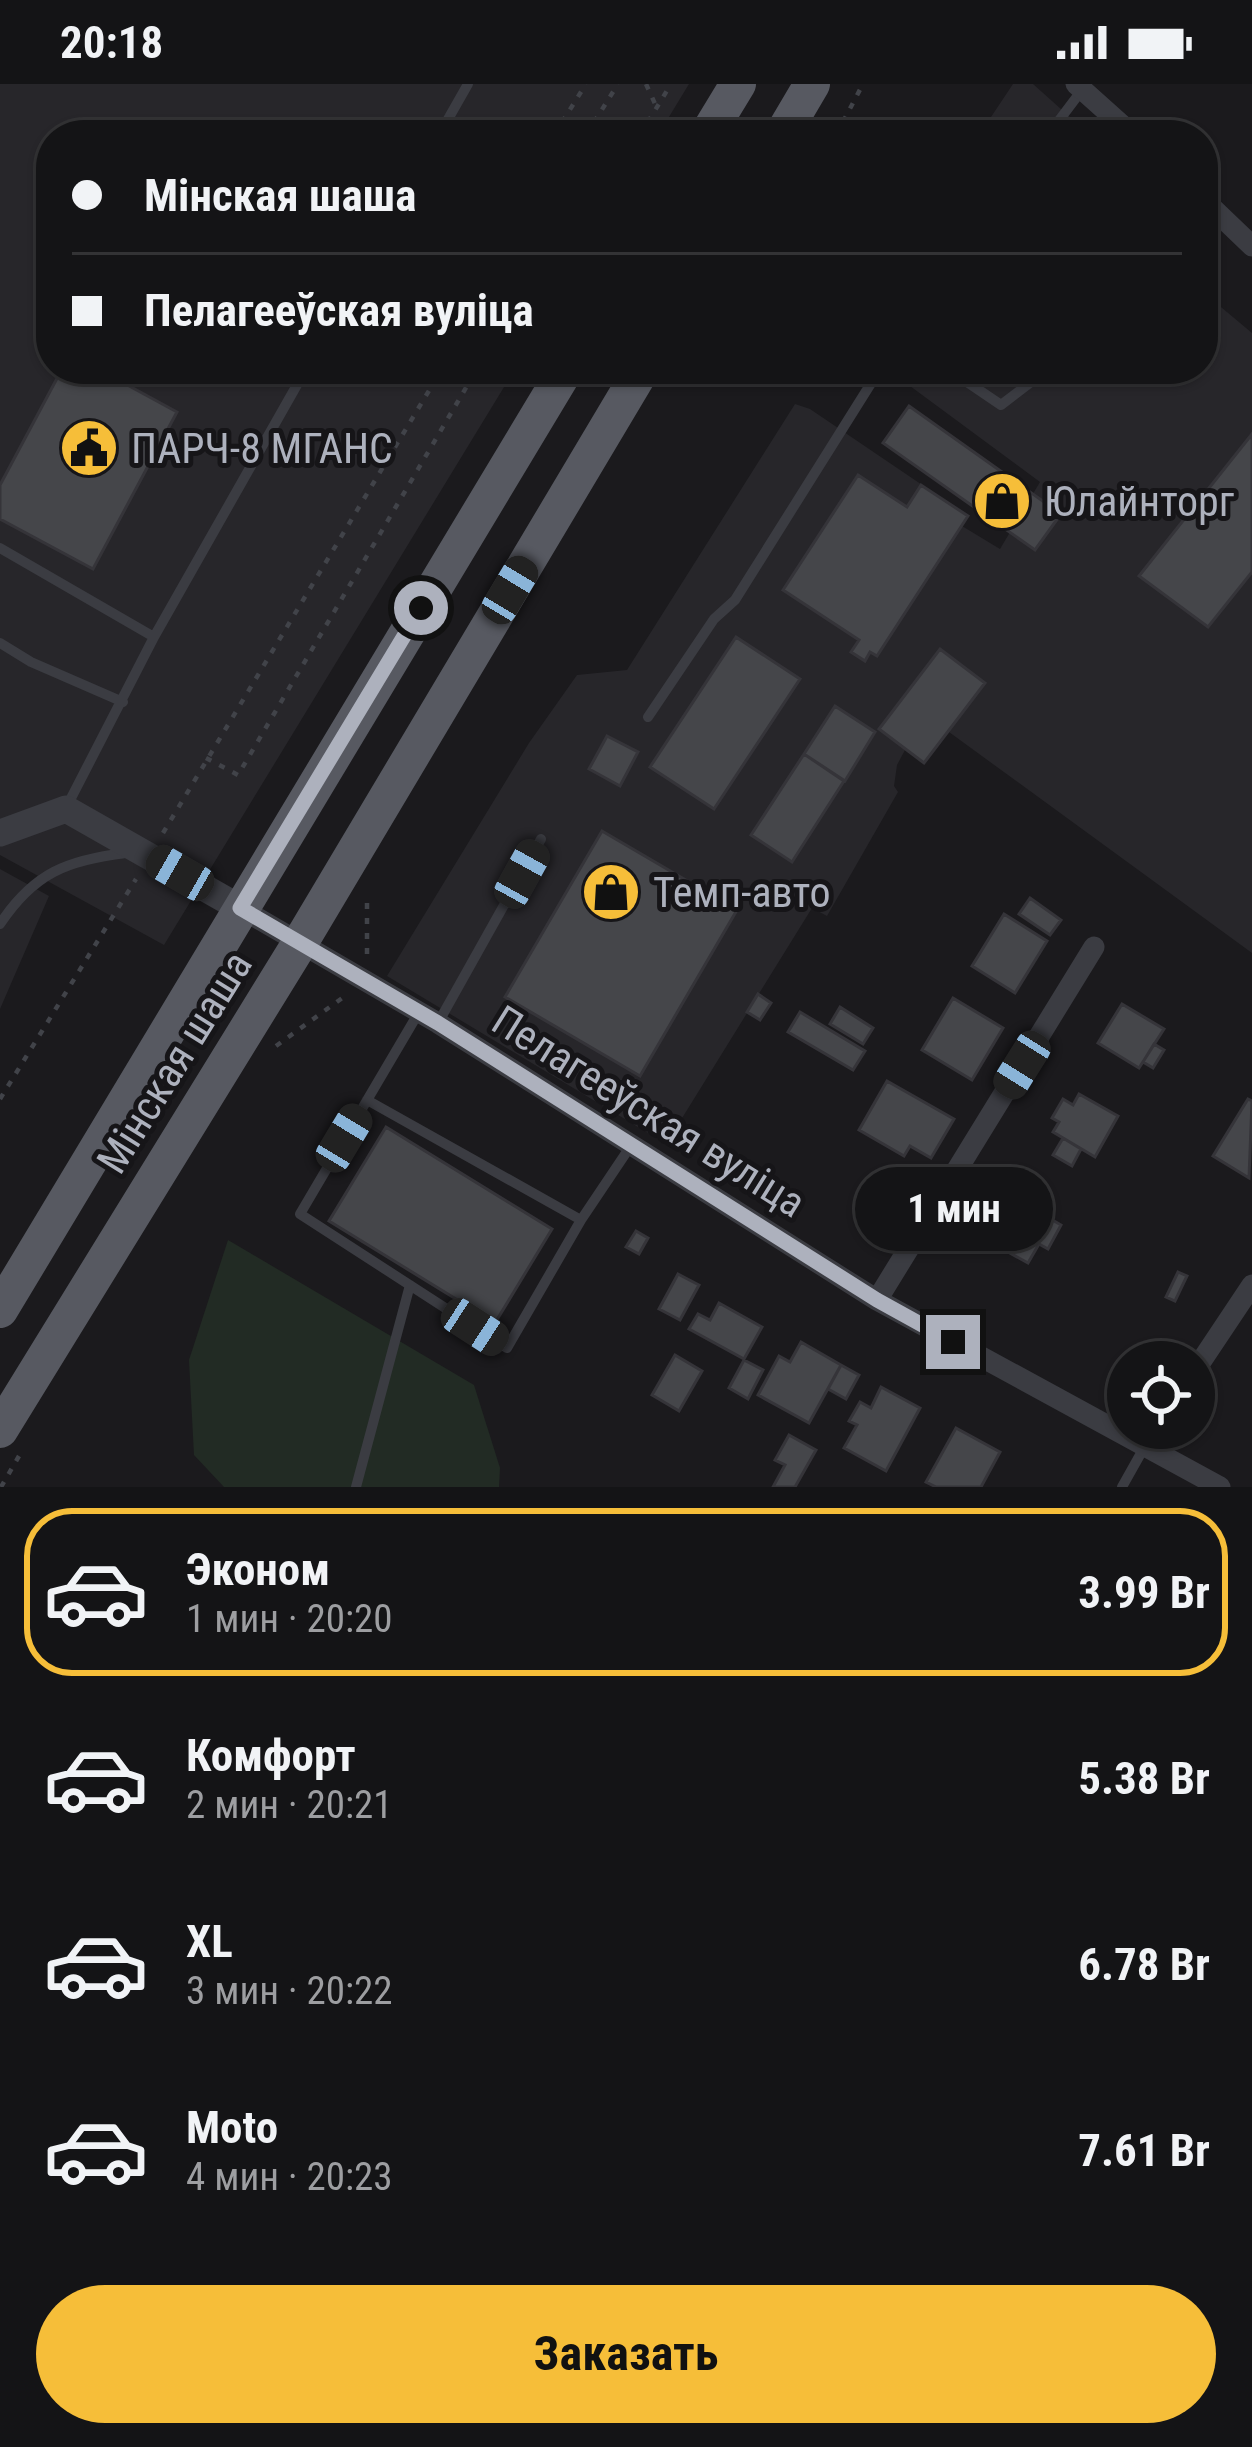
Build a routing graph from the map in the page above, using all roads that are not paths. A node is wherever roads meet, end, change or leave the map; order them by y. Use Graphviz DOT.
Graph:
graph roads {
  1 [pos="468,84"];
  2 [pos="738,84"];
  3 [pos="812,84"];
  4 [pos="1079,87"];
  5 [pos="448,120"];
  6 [pos="716,120"];
  7 [pos="791,120"];
  8 [pos="1058,120"];
  9 [pos="1116,120"];
  10 [pos="1218,213"];
  11 [pos="1252,245"];
  12 [pos="297,384"];
  13 [pos="557,384"];
  14 [pos="633,384"];
  15 [pos="871,384"];
  16 [pos="970,384"];
  17 [pos="1028,384"];
  18 [pos="0,548"];
  19 [pos="154,637"];
  20 [pos="0,643"];
  21 [pos="123,702"];
  22 [pos="647,717"];
  23 [pos="66,809"];
  24 [pos="1,833"];
  25 [pos="541,839"];
  26 [pos="146,853"];
  27 [pos="240,908"];
  28 [pos="0,924"];
  29 [pos="300,943"];
  30 [pos="1094,947"];
  31 [pos="428,1017"];
  32 [pos="367,1100"];
  33 [pos="630,1147"];
  34 [pos="581,1220"];
  35 [pos="410,1285"];
  36 [pos="1252,1285"];
  37 [pos="877,1300"];
  38 [pos="0,1310"];
  39 [pos="1215,1341"];
  40 [pos="1107,1415"];
  41 [pos="0,1430"];
  42 [pos="1144,1449"];
  43 [pos="1168,1449"];
  44 [pos="356,1487"];
  45 [pos="1122,1487"];
  46 [pos="1220,1487"];
  1 -- 5 [label="lane"];
  2 -- 6 [label="main road"];
  3 -- 7 [label="main road"];
  4 -- 8 [label="lane"];
  4 -- 9 [label="street"];
  10 -- 11 [label="street"];
  12 -- 19 [label="lane"];
  13 -- 27 [label="main road, Мінская шаша"];
  14 -- 29 [label="main road, Мінская шаша"];
  15 -- 22 [label="lane"];
  16 -- 17 [label="lane"];
  18 -- 19 [label="lane"];
  19 -- 21 [label="lane"];
  20 -- 21 [label="lane"];
  21 -- 23 [label="lane"];
  23 -- 24 [label="street"];
  23 -- 26 [label="street"];
  25 -- 31 [label="lane"];
  26 -- 27 [label="street"];
  26 -- 28 [label="lane"];
  27 -- 29 [label="street, Пелагееўская вуліца"];
  27 -- 38 [label="main road, Мінская шаша"];
  29 -- 31 [label="street, Пелагееўская вуліца"];
  29 -- 41 [label="main road, Мінская шаша"];
  30 -- 37 [label="street"];
  31 -- 32 [label="lane"];
  31 -- 33 [label="street, Пелагееўская вуліца"];
  32 -- 34 [label="lane"];
  32 -- 35 [label="lane"];
  33 -- 34 [label="lane"];
  33 -- 37 [label="street, Пелагееўская вуліца"];
  34 -- 35 [label="lane"];
  35 -- 44 [label="lane"];
  36 -- 39 [label="street"];
  37 -- 40 [label="street, Пелагееўская вуліца"];
  42 -- 45 [label="lane"];
  43 -- 46 [label="street, Пелагееўская вуліца"];
}
